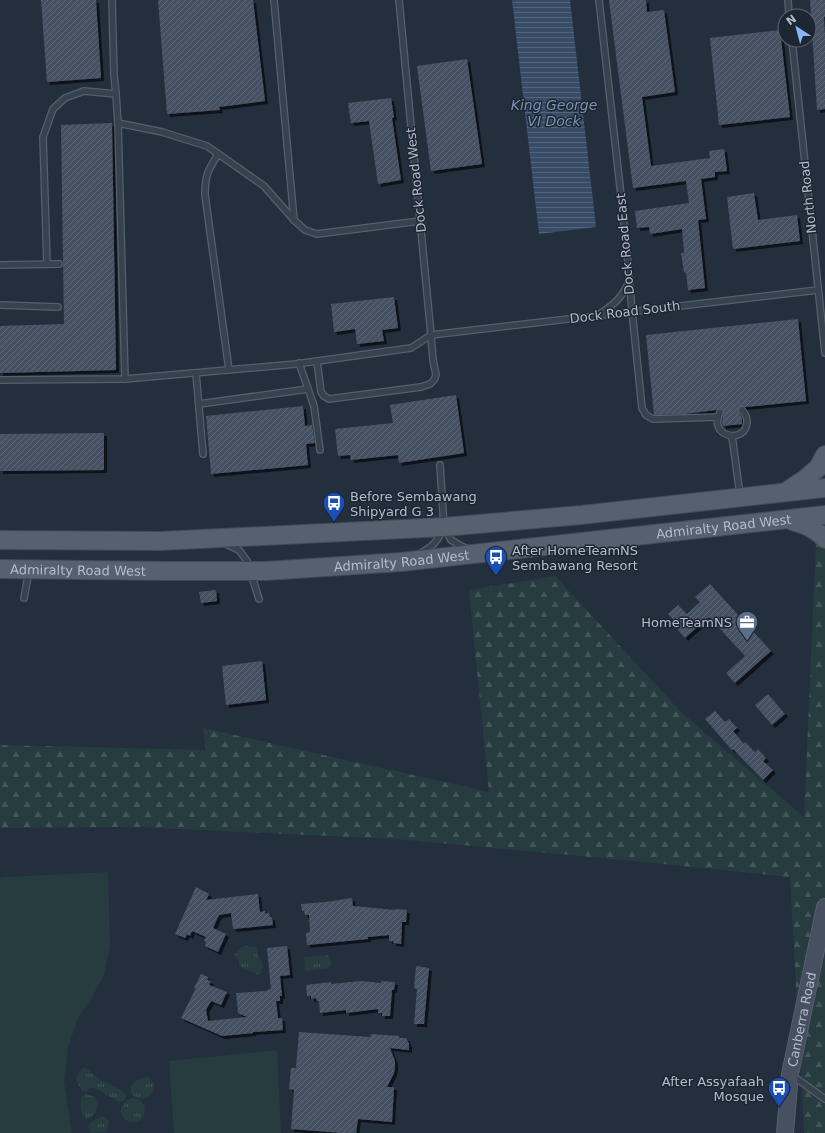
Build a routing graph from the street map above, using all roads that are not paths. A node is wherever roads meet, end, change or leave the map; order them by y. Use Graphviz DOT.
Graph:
graph roads {
  1 [pos="112,0"];
  2 [pos="274,0"];
  3 [pos="399,0"];
  4 [pos="599,0"];
  5 [pos="793,48"];
  6 [pos="116,94"];
  7 [pos="118,123"];
  8 [pos="218,154"];
  9 [pos="294,220"];
  10 [pos="420,221"];
  11 [pos="47,264"];
  12 [pos="59,264"];
  13 [pos="0,265"];
  14 [pos="629,280"];
  15 [pos="818,290"];
  16 [pos="0,305"];
  17 [pos="58,306"];
  18 [pos="632,311"];
  19 [pos="823,314"];
  20 [pos="599,315"];
  21 [pos="432,334"];
  22 [pos="825,353"];
  23 [pos="317,361"];
  24 [pos="299,363"];
  25 [pos="229,370"];
  26 [pos="196,373"];
  27 [pos="125,379"];
  28 [pos="0,380"];
  29 [pos="308,389"];
  30 [pos="199,404"];
  31 [pos="742,410"];
  32 [pos="732,436"];
  33 [pos="320,450"];
  34 [pos="203,454"];
  35 [pos="825,455"];
  36 [pos="440,465"];
  37 [pos="825,488"];
  38 [pos="785,493"];
  39 [pos="740,498"];
  40 [pos="581,515"];
  41 [pos="825,515"];
  42 [pos="788,520"];
  43 [pos="444,527"];
  44 [pos="623,538"];
  45 [pos="825,539"];
  46 [pos="0,540"];
  47 [pos="206,540"];
  48 [pos="484,553"];
  49 [pos="401,562"];
  50 [pos="0,569"];
  51 [pos="29,569"];
  52 [pos="250,571"];
  53 [pos="24,598"];
  54 [pos="259,599"];
  55 [pos="825,907"];
  56 [pos="790,1074"];
  57 [pos="825,1098"];
  58 [pos="785,1133"];
  1 -- 6 [label="lane"];
  2 -- 9 [label="lane"];
  3 -- 10 [label="lane, Dock Road West"];
  4 -- 14 [label="lane, Dock Road East"];
  5 -- 15 [label="lane, North Road"];
  6 -- 7 [label="lane"];
  6 -- 11 [label="lane"];
  7 -- 8 [label="lane"];
  7 -- 27 [label="lane"];
  8 -- 9 [label="lane"];
  8 -- 25 [label="lane"];
  9 -- 10 [label="lane"];
  10 -- 21 [label="lane, Dock Road West"];
  11 -- 12 [label="lane"];
  11 -- 13 [label="lane"];
  14 -- 18 [label="lane, Dock Road East"];
  14 -- 20 [label="lane"];
  15 -- 18 [label="lane, Dock Road South"];
  15 -- 19 [label="lane, North Road"];
  16 -- 17 [label="lane"];
  18 -- 20 [label="lane, Dock Road South"];
  18 -- 32 [label="lane, Dock Road East"];
  19 -- 22 [label="lane, North Road"];
  20 -- 21 [label="lane, Dock Road South"];
  21 -- 23 [label="lane"];
  21 -- 23 [label="lane, Dock Road West"];
  23 -- 24 [label="lane"];
  24 -- 25 [label="lane"];
  24 -- 29 [label="lane"];
  25 -- 26 [label="lane"];
  26 -- 27 [label="lane"];
  26 -- 30 [label="lane"];
  27 -- 28 [label="lane"];
  29 -- 30 [label="lane"];
  29 -- 33 [label="lane"];
  30 -- 34 [label="lane"];
  31 -- 32 [label="lane"];
  32 -- 39 [label="lane"];
  35 -- 38 [label="main road"];
  36 -- 43 [label="lane"];
  37 -- 38 [label="main road, Admiralty Road West"];
  38 -- 39 [label="main road, Admiralty Road West"];
  39 -- 40 [label="main road, Admiralty Road West"];
  40 -- 43 [label="main road, Admiralty Road West"];
  40 -- 44 [label="main road"];
  41 -- 42 [label="main road, Admiralty Road West"];
  42 -- 44 [label="main road, Admiralty Road West"];
  42 -- 45 [label="main road"];
  43 -- 47 [label="main road, Admiralty Road West"];
  43 -- 48 [label="lane"];
  43 -- 49 [label="lane"];
  44 -- 48 [label="main road, Admiralty Road West"];
  46 -- 47 [label="main road, Admiralty Road West"];
  47 -- 52 [label="lane"];
  48 -- 49 [label="main road, Admiralty Road West"];
  49 -- 52 [label="main road, Admiralty Road West"];
  50 -- 51 [label="main road, Admiralty Road West"];
  51 -- 52 [label="main road, Admiralty Road West"];
  51 -- 53 [label="lane"];
  52 -- 54 [label="lane"];
  55 -- 56 [label="main road, Canberra Road"];
  56 -- 57 [label="lane"];
  56 -- 58 [label="main road, Canberra Road"];
}
